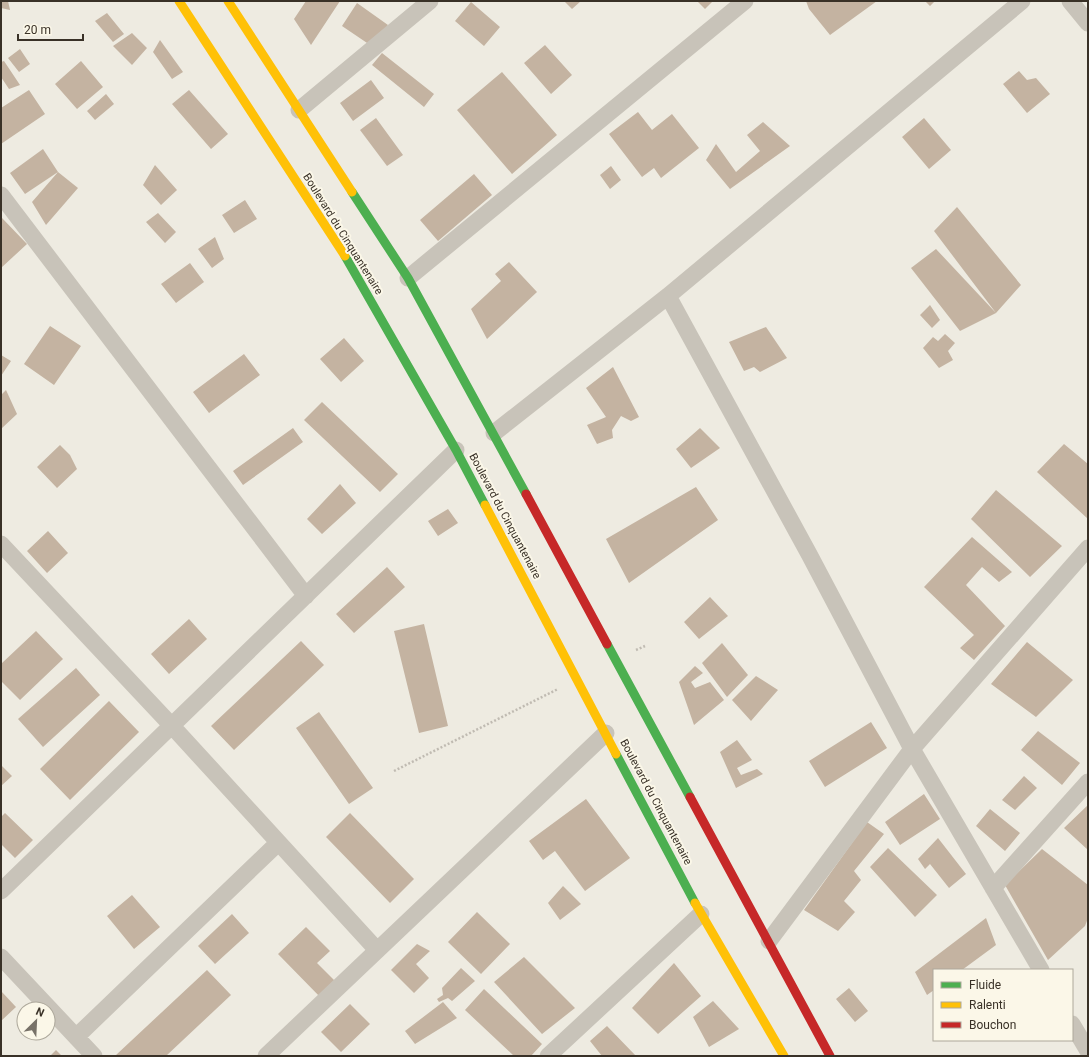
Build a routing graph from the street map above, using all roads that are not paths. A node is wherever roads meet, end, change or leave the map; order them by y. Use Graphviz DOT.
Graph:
graph roads {
  1 [pos="179,1"];
  2 [pos="228,1"];
  3 [pos="430,1"];
  4 [pos="745,1"];
  5 [pos="1022,1"];
  6 [pos="1070,1"];
  7 [pos="1088,23"];
  8 [pos="299,110"];
  9 [pos="1,195"];
  10 [pos="408,278"];
  11 [pos="668,296"];
  12 [pos="494,433"];
  13 [pos="456,450"];
  14 [pos="1,544"];
  15 [pos="1088,548"];
  16 [pos="306,596"];
  17 [pos="172,726"];
  18 [pos="606,733"];
  19 [pos="912,749"];
  20 [pos="1088,782"];
  21 [pos="278,843"];
  22 [pos="993,888"];
  23 [pos="1,891"];
  24 [pos="701,914"];
  25 [pos="769,941"];
  26 [pos="377,950"];
  27 [pos="1,957"];
  28 [pos="1039,969"];
  29 [pos="1073,1026"];
  30 [pos="76,1037"];
  31 [pos="1087,1048"];
  32 [pos="94,1056"];
  33 [pos="266,1056"];
  34 [pos="548,1056"];
  35 [pos="784,1056"];
  36 [pos="830,1056"];
  1 -- 13 [label="main road, Boulevard du Cinquantenaire"];
  2 -- 8 [label="main road"];
  3 -- 8 [label="street"];
  4 -- 10 [label="street"];
  5 -- 11 [label="street"];
  6 -- 7 [label="street"];
  8 -- 10 [label="main road"];
  9 -- 16 [label="street"];
  10 -- 12 [label="main road"];
  11 -- 12 [label="street"];
  11 -- 19 [label="street"];
  12 -- 25 [label="main road"];
  13 -- 16 [label="street"];
  13 -- 18 [label="main road, Boulevard du Cinquantenaire"];
  14 -- 17 [label="street"];
  15 -- 19 [label="street"];
  16 -- 17 [label="street"];
  17 -- 21 [label="street"];
  17 -- 23 [label="street"];
  18 -- 24 [label="main road, Boulevard du Cinquantenaire"];
  18 -- 26 [label="street"];
  19 -- 22 [label="street"];
  19 -- 25 [label="street"];
  20 -- 22 [label="street"];
  21 -- 26 [label="street"];
  21 -- 30 [label="street"];
  22 -- 28 [label="street"];
  24 -- 34 [label="street"];
  24 -- 35 [label="main road, Boulevard du Cinquantenaire"];
  25 -- 36 [label="main road"];
  26 -- 33 [label="street"];
  27 -- 30 [label="street"];
  29 -- 31 [label="street"];
  30 -- 32 [label="street"];
}
